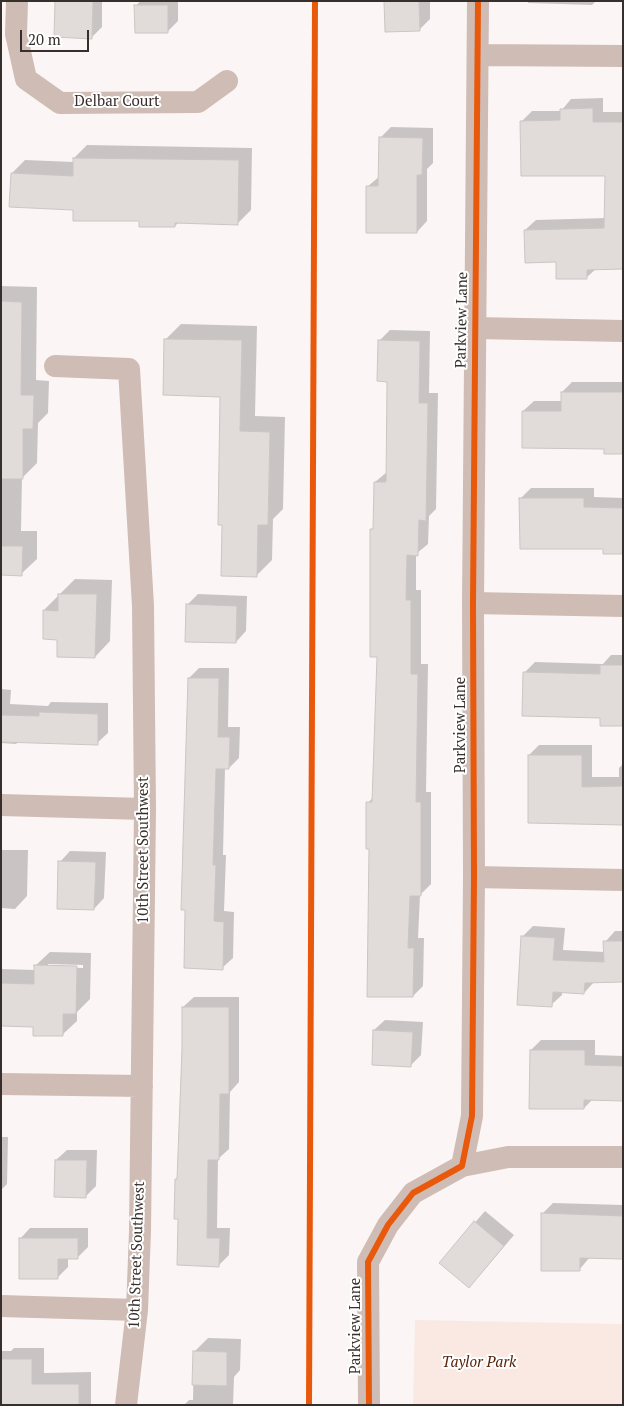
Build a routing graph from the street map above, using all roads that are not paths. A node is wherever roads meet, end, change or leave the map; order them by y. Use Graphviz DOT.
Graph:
graph roads {
  1 [pos="17,1"];
  2 [pos="478,1"];
  3 [pos="479,55"];
  4 [pos="623,56"];
  5 [pos="227,81"];
  6 [pos="475,328"];
  7 [pos="623,331"];
  8 [pos="55,366"];
  9 [pos="473,603"];
  10 [pos="623,606"];
  11 [pos="1,805"];
  12 [pos="145,808"];
  13 [pos="474,877"];
  14 [pos="623,880"];
  15 [pos="1,1084"];
  16 [pos="142,1086"];
  17 [pos="623,1157"];
  18 [pos="462,1166"];
  19 [pos="1,1306"];
  20 [pos="137,1310"];
  21 [pos="126,1405"];
  22 [pos="368,1405"];
  1 -- 5 [label="street, Delbar Court"];
  2 -- 3 [label="street, Parkview Lane"];
  3 -- 4 [label="street"];
  3 -- 6 [label="street, Parkview Lane"];
  6 -- 7 [label="street"];
  6 -- 9 [label="street, Parkview Lane"];
  8 -- 12 [label="street, 10th Street Southwest"];
  9 -- 10 [label="street"];
  9 -- 13 [label="street, Parkview Lane"];
  11 -- 12 [label="street"];
  12 -- 16 [label="street, 10th Street Southwest"];
  13 -- 14 [label="street"];
  13 -- 18 [label="street, Parkview Lane"];
  15 -- 16 [label="street"];
  16 -- 20 [label="street, 10th Street Southwest"];
  17 -- 18 [label="street"];
  18 -- 22 [label="street, Parkview Lane"];
  19 -- 20 [label="street"];
  20 -- 21 [label="street, 10th Street Southwest"];
}
